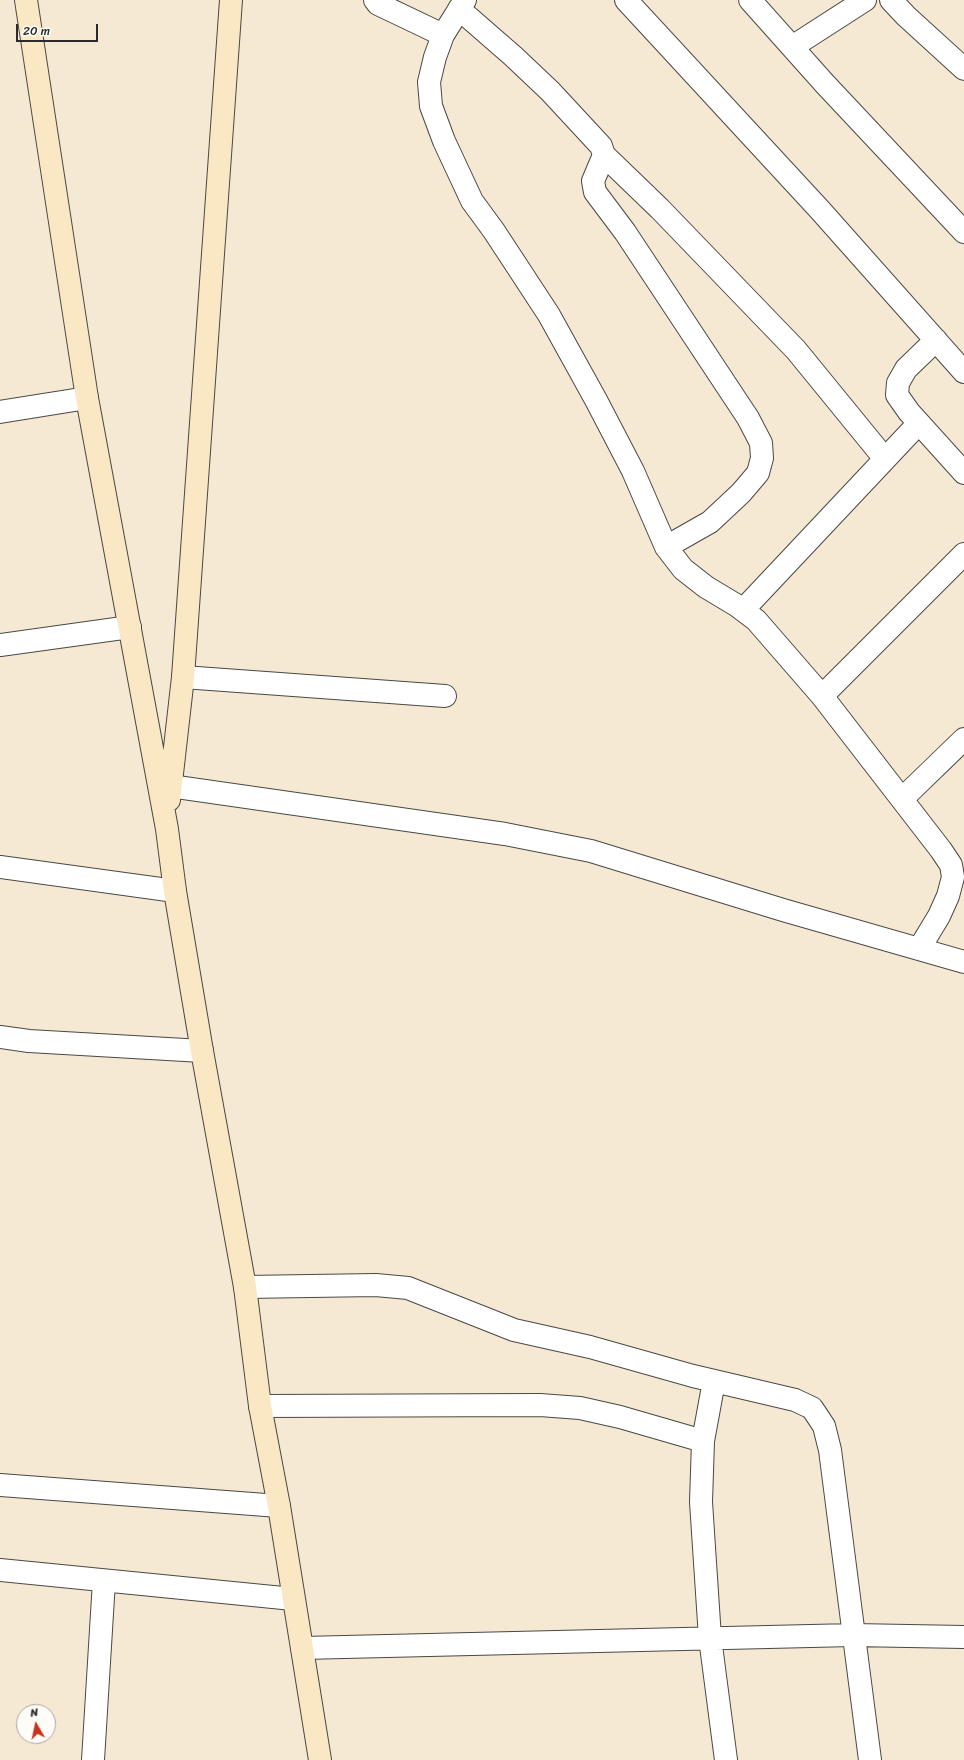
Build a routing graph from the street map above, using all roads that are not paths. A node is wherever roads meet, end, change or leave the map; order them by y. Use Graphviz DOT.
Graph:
graph roads {
  1 [pos="26,0"];
  2 [pos="231,0"];
  3 [pos="375,0"];
  4 [pos="626,0"];
  5 [pos="750,0"];
  6 [pos="865,0"];
  7 [pos="891,0"];
  8 [pos="462,5"];
  9 [pos="443,35"];
  10 [pos="792,47"];
  11 [pos="964,69"];
  12 [pos="604,155"];
  13 [pos="962,226"];
  14 [pos="936,340"];
  15 [pos="964,372"];
  16 [pos="87,398"];
  17 [pos="0,412"];
  18 [pos="918,423"];
  19 [pos="885,459"];
  20 [pos="964,473"];
  21 [pos="666,547"];
  22 [pos="964,554"];
  23 [pos="743,610"];
  24 [pos="130,628"];
  25 [pos="0,645"];
  26 [pos="183,677"];
  27 [pos="445,696"];
  28 [pos="822,696"];
  29 [pos="964,739"];
  30 [pos="170,786"];
  31 [pos="902,799"];
  32 [pos="167,829"];
  33 [pos="0,866"];
  34 [pos="175,891"];
  35 [pos="919,949"];
  36 [pos="964,962"];
  37 [pos="0,1037"];
  38 [pos="202,1051"];
  39 [pos="245,1288"];
  40 [pos="714,1381"];
  41 [pos="260,1406"];
  42 [pos="703,1441"];
  43 [pos="0,1485"];
  44 [pos="279,1506"];
  45 [pos="0,1570"];
  46 [pos="104,1580"];
  47 [pos="293,1599"];
  48 [pos="853,1635"];
  49 [pos="964,1637"];
  50 [pos="710,1638"];
  51 [pos="302,1648"];
  52 [pos="94,1760"];
  53 [pos="320,1760"];
  54 [pos="726,1760"];
  55 [pos="870,1760"];
  1 -- 16 [label="street"];
  2 -- 26 [label="street"];
  3 -- 9 [label="street"];
  4 -- 14 [label="street"];
  5 -- 10 [label="street"];
  6 -- 10 [label="street"];
  7 -- 11 [label="street"];
  8 -- 9 [label="street"];
  8 -- 12 [label="street"];
  9 -- 21 [label="street"];
  10 -- 13 [label="street"];
  12 -- 19 [label="street"];
  12 -- 21 [label="street"];
  14 -- 15 [label="street"];
  14 -- 18 [label="street"];
  16 -- 17 [label="street"];
  16 -- 24 [label="street"];
  18 -- 19 [label="street"];
  18 -- 20 [label="street"];
  19 -- 23 [label="street"];
  21 -- 23 [label="street"];
  22 -- 28 [label="street"];
  23 -- 28 [label="street"];
  24 -- 25 [label="street"];
  24 -- 32 [label="street"];
  26 -- 27 [label="street"];
  26 -- 30 [label="street"];
  28 -- 31 [label="street"];
  29 -- 31 [label="street"];
  30 -- 32 [label="street"];
  30 -- 35 [label="street"];
  31 -- 35 [label="street"];
  32 -- 34 [label="street"];
  33 -- 34 [label="street"];
  34 -- 38 [label="street"];
  35 -- 36 [label="street"];
  37 -- 38 [label="street"];
  38 -- 39 [label="street"];
  39 -- 40 [label="street"];
  39 -- 41 [label="street"];
  40 -- 42 [label="street"];
  40 -- 48 [label="street"];
  41 -- 42 [label="street"];
  41 -- 44 [label="street"];
  42 -- 50 [label="street"];
  43 -- 44 [label="street"];
  44 -- 47 [label="street"];
  45 -- 46 [label="street"];
  46 -- 47 [label="street"];
  46 -- 52 [label="street"];
  47 -- 51 [label="street"];
  48 -- 49 [label="street"];
  48 -- 50 [label="street"];
  48 -- 55 [label="street"];
  50 -- 51 [label="street"];
  50 -- 54 [label="street"];
  51 -- 53 [label="street"];
}
